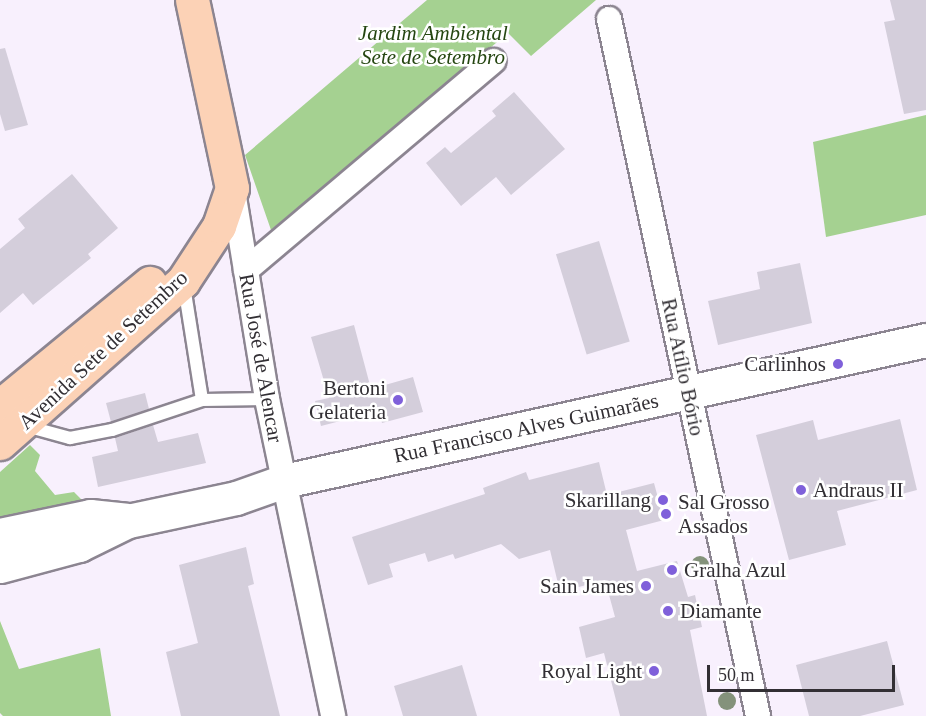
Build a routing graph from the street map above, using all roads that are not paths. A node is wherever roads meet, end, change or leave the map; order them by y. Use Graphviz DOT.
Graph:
graph roads {
  1 [pos="192,0"];
  2 [pos="609,19"];
  3 [pos="493,60"];
  4 [pos="232,188"];
  5 [pos="219,226"];
  6 [pos="246,270"];
  7 [pos="183,280"];
  8 [pos="926,340"];
  9 [pos="689,392"];
  10 [pos="267,399"];
  11 [pos="202,400"];
  12 [pos="7,425"];
  13 [pos="281,469"];
  14 [pos="128,521"];
  15 [pos="0,535"];
  16 [pos="0,566"];
  17 [pos="333,716"];
  18 [pos="758,716"];
  1 -- 4 [label="main road, Rua José de Alencar"];
  2 -- 9 [label="street, Rua Atílio Bório"];
  3 -- 6 [label="street"];
  4 -- 5 [label="main road, Avenida Sete de Setembro"];
  4 -- 6 [label="street, Rua José de Alencar"];
  5 -- 7 [label="main road, Avenida Sete de Setembro"];
  5 -- 12 [label="main road"];
  6 -- 10 [label="street, Rua José de Alencar"];
  7 -- 11 [label="lane"];
  7 -- 12 [label="main road, Avenida Sete de Setembro"];
  8 -- 9 [label="street, Rua Francisco Alves Guimarães"];
  9 -- 13 [label="street, Rua Francisco Alves Guimarães"];
  9 -- 18 [label="street, Rua Atílio Bório"];
  10 -- 11 [label="lane"];
  10 -- 13 [label="street, Rua José de Alencar"];
  11 -- 12 [label="lane"];
  13 -- 14 [label="street, Rua Francisco Alves Guimarães"];
  13 -- 17 [label="street, Rua José de Alencar"];
  14 -- 15 [label="street, Rua Francisco Alves Guimarães"];
  14 -- 16 [label="street, Rua Francisco Alves Guimarães"];
}
